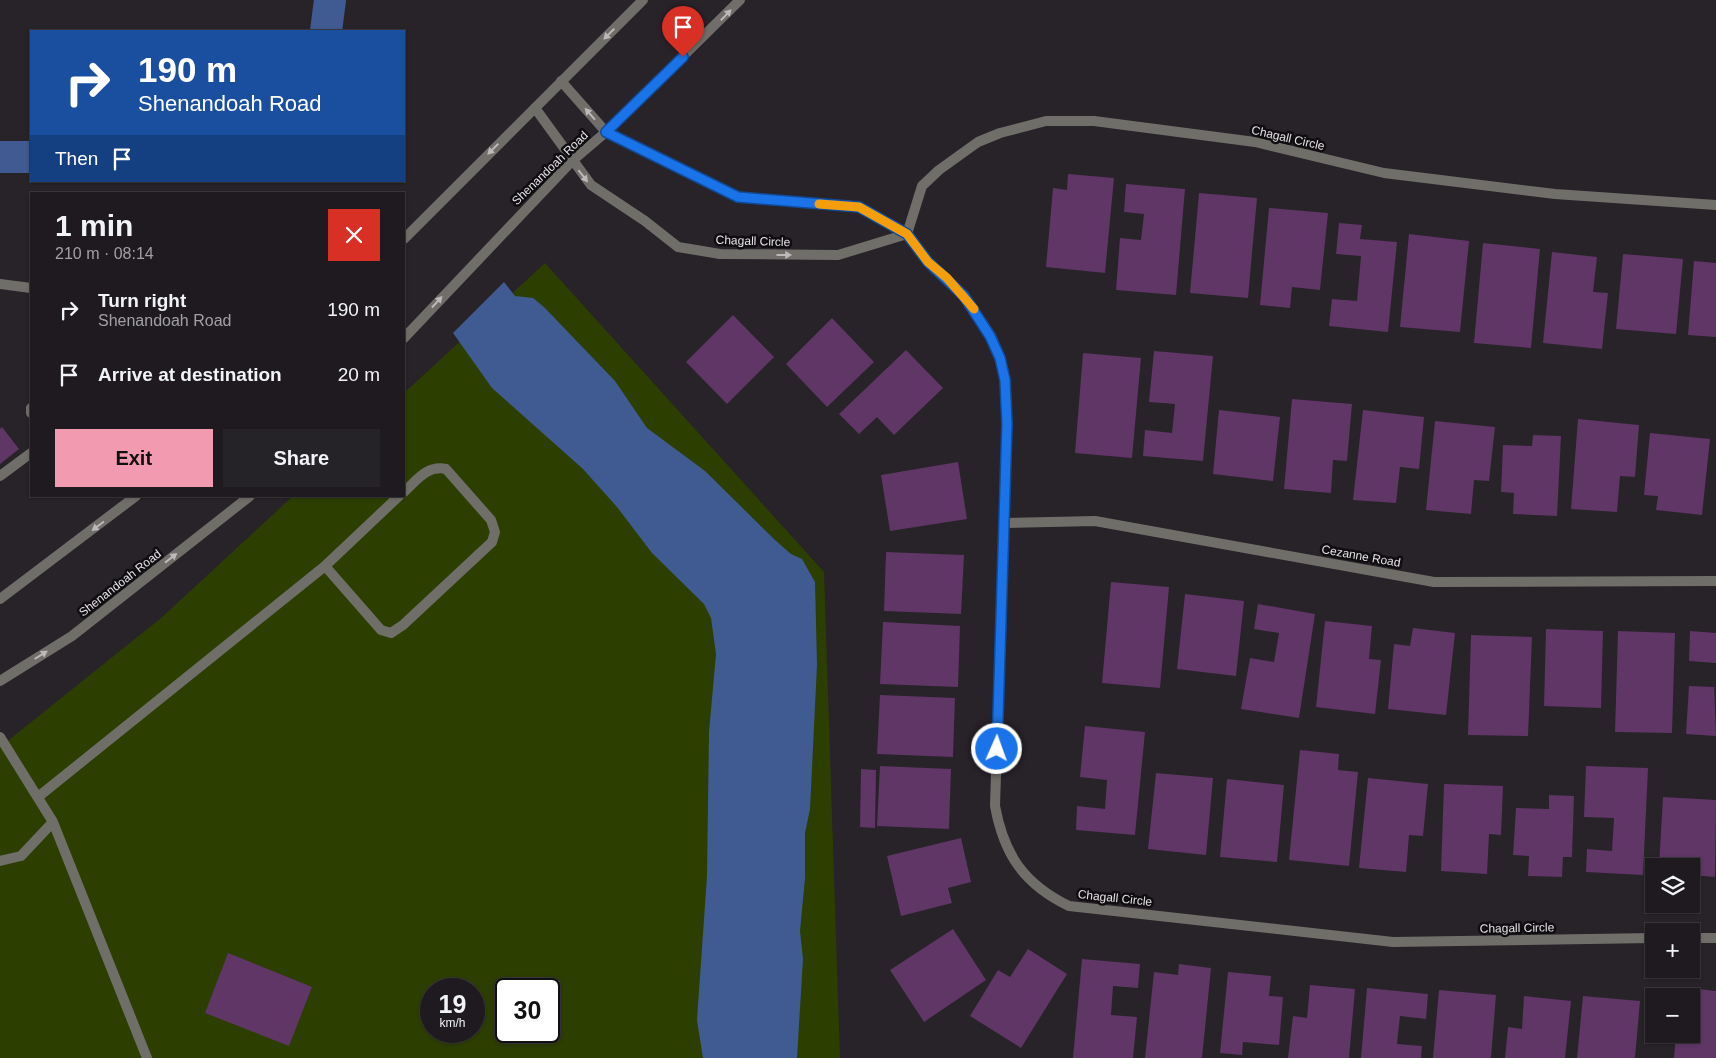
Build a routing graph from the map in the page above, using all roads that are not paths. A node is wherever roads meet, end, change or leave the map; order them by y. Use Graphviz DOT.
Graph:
graph roads {
  1 [pos="643,0"];
  2 [pos="740,0"];
  3 [pos="561,81"];
  4 [pos="535,108"];
  5 [pos="606,132"];
  6 [pos="572,161"];
  7 [pos="1716,205"];
  8 [pos="907,234"];
  9 [pos="405,237"];
  10 [pos="0,284"];
  11 [pos="30,288"];
  12 [pos="405,337"];
  13 [pos="30,454"];
  14 [pos="0,476"];
  15 [pos="405,491"];
  16 [pos="135,497"];
  17 [pos="249,497"];
  18 [pos="399,497"];
  19 [pos="1004,523"];
  20 [pos="325,566"];
  21 [pos="1716,581"];
  22 [pos="0,599"];
  23 [pos="0,681"];
  24 [pos="0,737"];
  25 [pos="38,797"];
  26 [pos="53,822"];
  27 [pos="0,861"];
  28 [pos="1645,938"];
  29 [pos="1700,938"];
  30 [pos="1716,938"];
  31 [pos="147,1058"];
  1 -- 3 [label="street, one-way"];
  5 -- 2 [label="street, Shenandoah Road, one-way"];
  3 -- 4 [label="street"];
  5 -- 3 [label="street, Chagall Circle, one-way"];
  4 -- 6 [label="street, Chagall Circle"];
  4 -- 9 [label="street, one-way"];
  5 -- 6 [label="street, Shenandoah Road"];
  5 -- 8 [label="street, Chagall Circle"];
  6 -- 8 [label="street, Chagall Circle, one-way"];
  12 -- 6 [label="street, Shenandoah Road, one-way"];
  7 -- 8 [label="street, Chagall Circle"];
  8 -- 19 [label="street, Chagall Circle"];
  10 -- 11 [label="street"];
  13 -- 14 [label="street"];
  15 -- 20 [label="street"];
  16 -- 22 [label="street, one-way"];
  23 -- 17 [label="street, Shenandoah Road, one-way"];
  18 -- 20 [label="street"];
  19 -- 21 [label="street, Cezanne Road"];
  19 -- 28 [label="street, Chagall Circle"];
  20 -- 25 [label="street"];
  24 -- 25 [label="street"];
  25 -- 26 [label="street"];
  26 -- 27 [label="street"];
  26 -- 31 [label="street"];
  29 -- 30 [label="street"];
}
